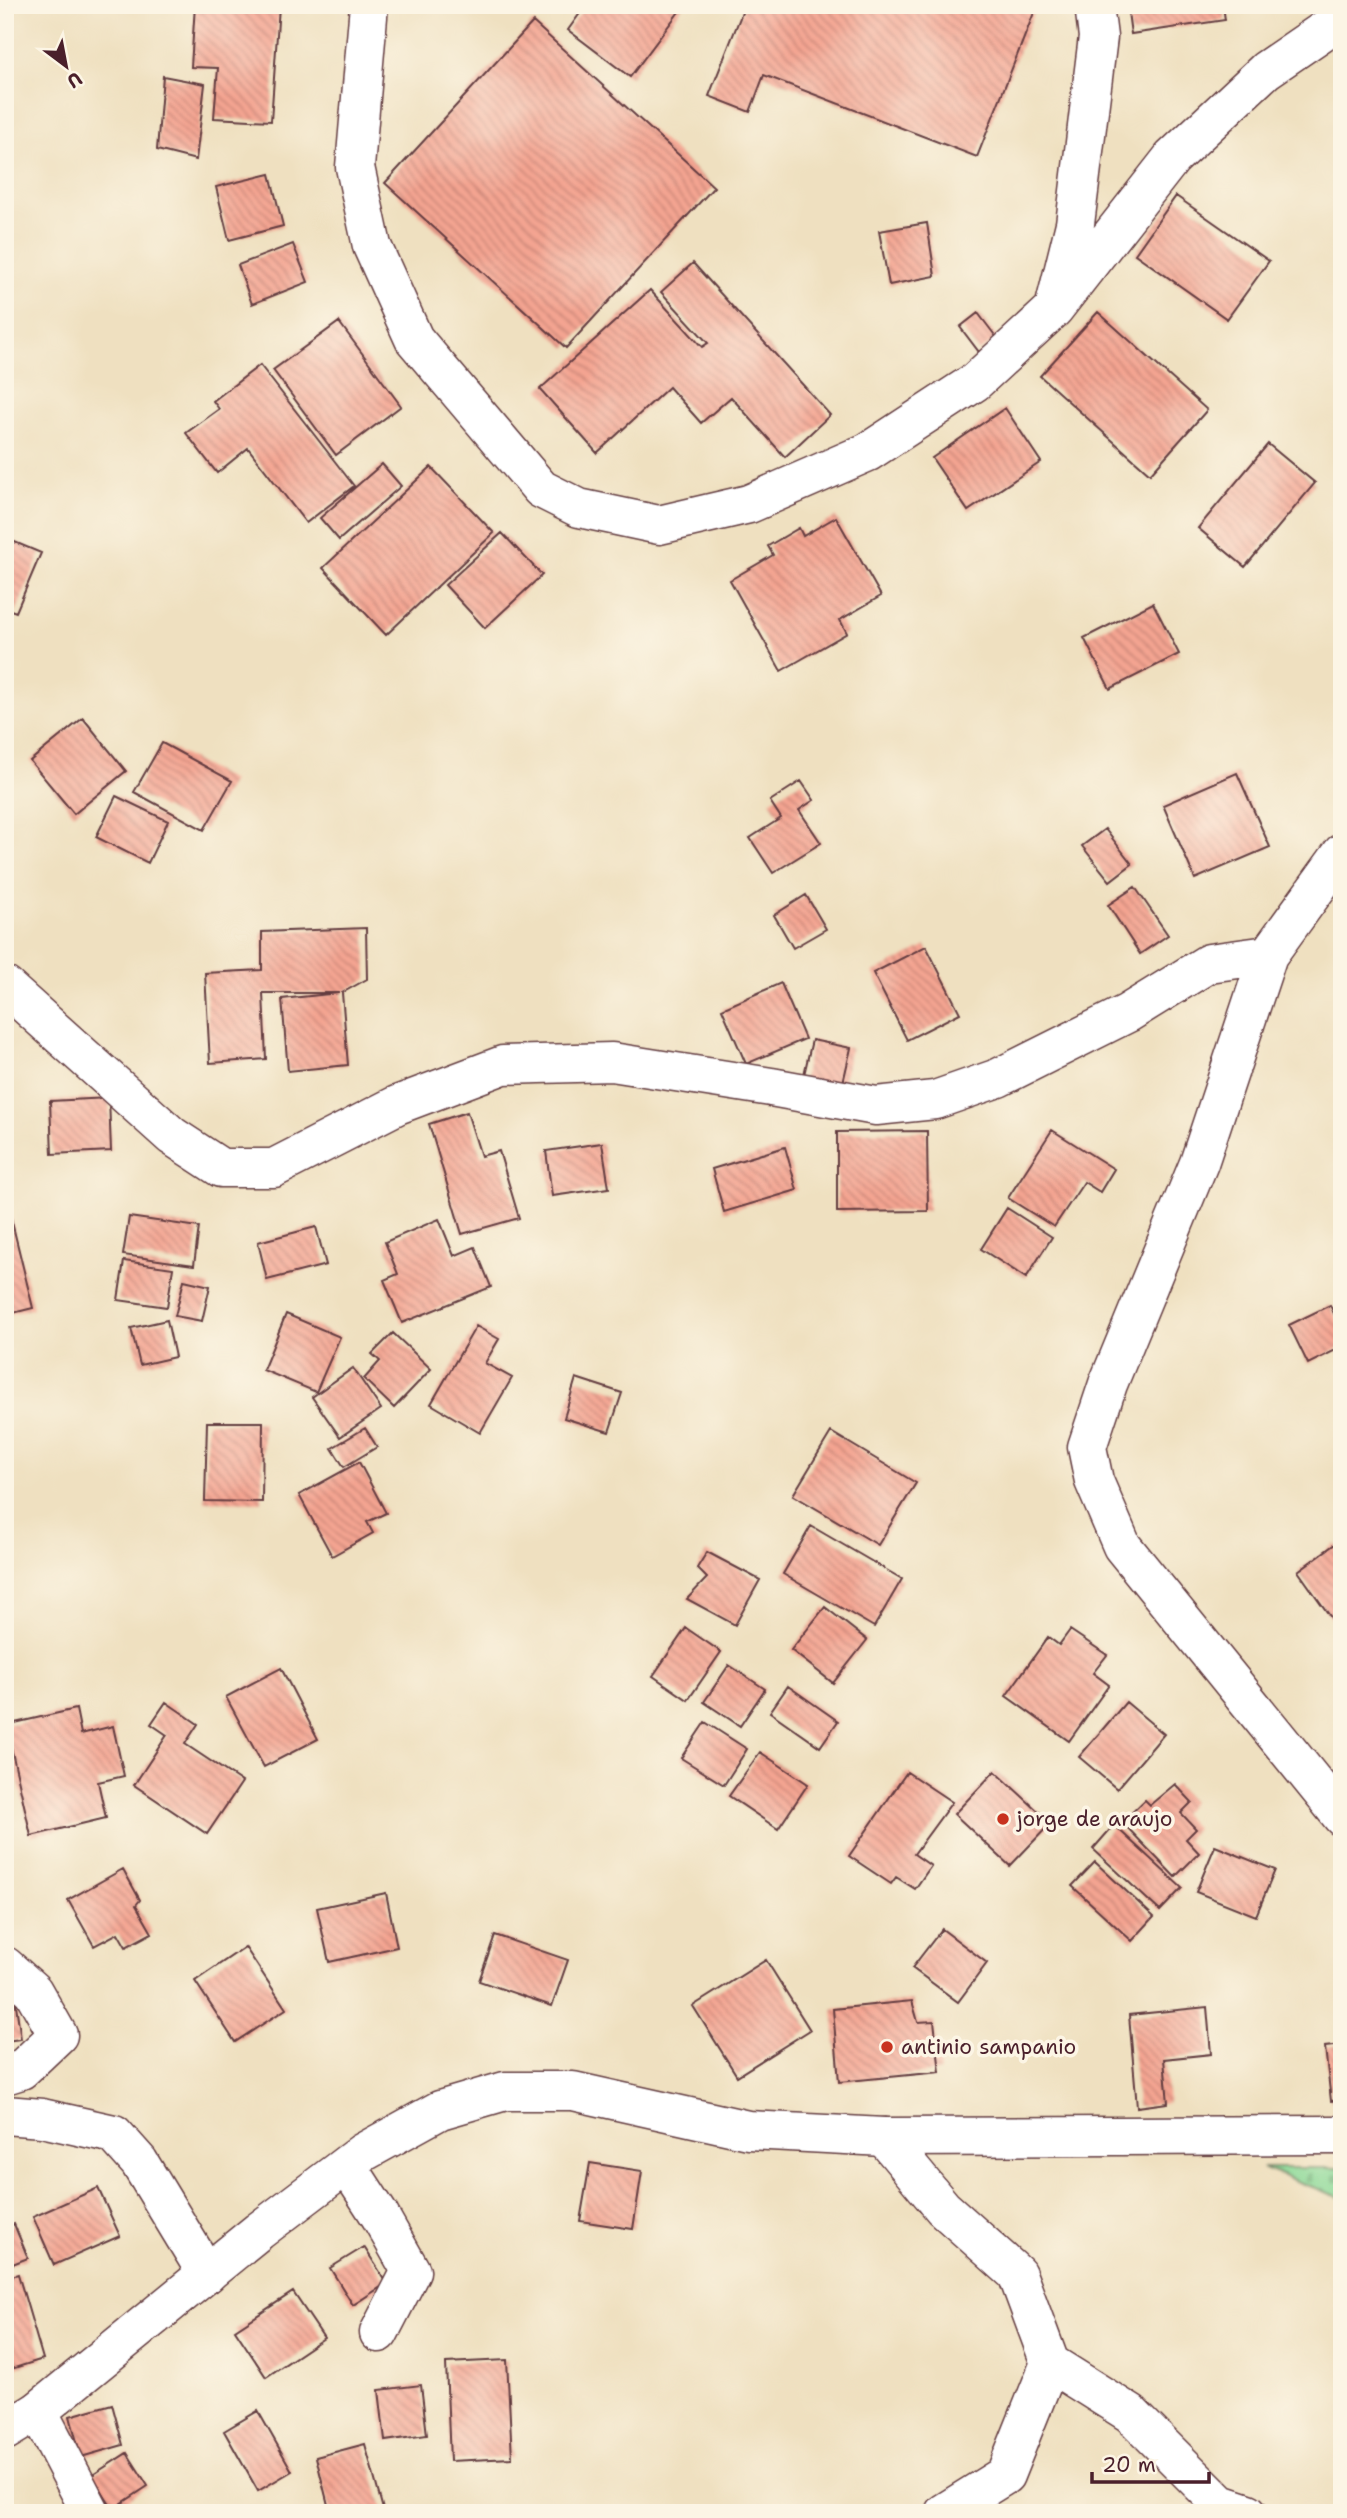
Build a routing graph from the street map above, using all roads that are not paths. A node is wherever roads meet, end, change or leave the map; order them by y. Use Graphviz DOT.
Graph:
graph roads {
  1 [pos="369,5"];
  2 [pos="1094,5"];
  3 [pos="1342,18"];
  4 [pos="1054,309"];
  5 [pos="1342,853"];
  6 [pos="1268,955"];
  7 [pos="5,986"];
  8 [pos="1342,1817"];
  9 [pos="5,1966"];
  10 [pos="5,2075"];
  11 [pos="5,2115"];
  12 [pos="1342,2135"];
  13 [pos="884,2137"];
  14 [pos="347,2165"];
  15 [pos="206,2274"];
  16 [pos="379,2333"];
  17 [pos="1050,2363"];
  18 [pos="38,2411"];
  19 [pos="5,2431"];
  20 [pos="91,2513"];
  21 [pos="944,2513"];
  22 [pos="1248,2513"];
  1 -- 4 [label="street"];
  2 -- 4 [label="street"];
  3 -- 4 [label="street"];
  5 -- 6 [label="street"];
  6 -- 7 [label="street"];
  6 -- 8 [label="street"];
  9 -- 10 [label="street"];
  11 -- 15 [label="street"];
  12 -- 13 [label="street"];
  13 -- 14 [label="street"];
  13 -- 17 [label="street"];
  14 -- 15 [label="street"];
  14 -- 16 [label="street"];
  15 -- 18 [label="street"];
  17 -- 21 [label="street"];
  17 -- 22 [label="street"];
  18 -- 19 [label="street"];
  18 -- 20 [label="street"];
}
